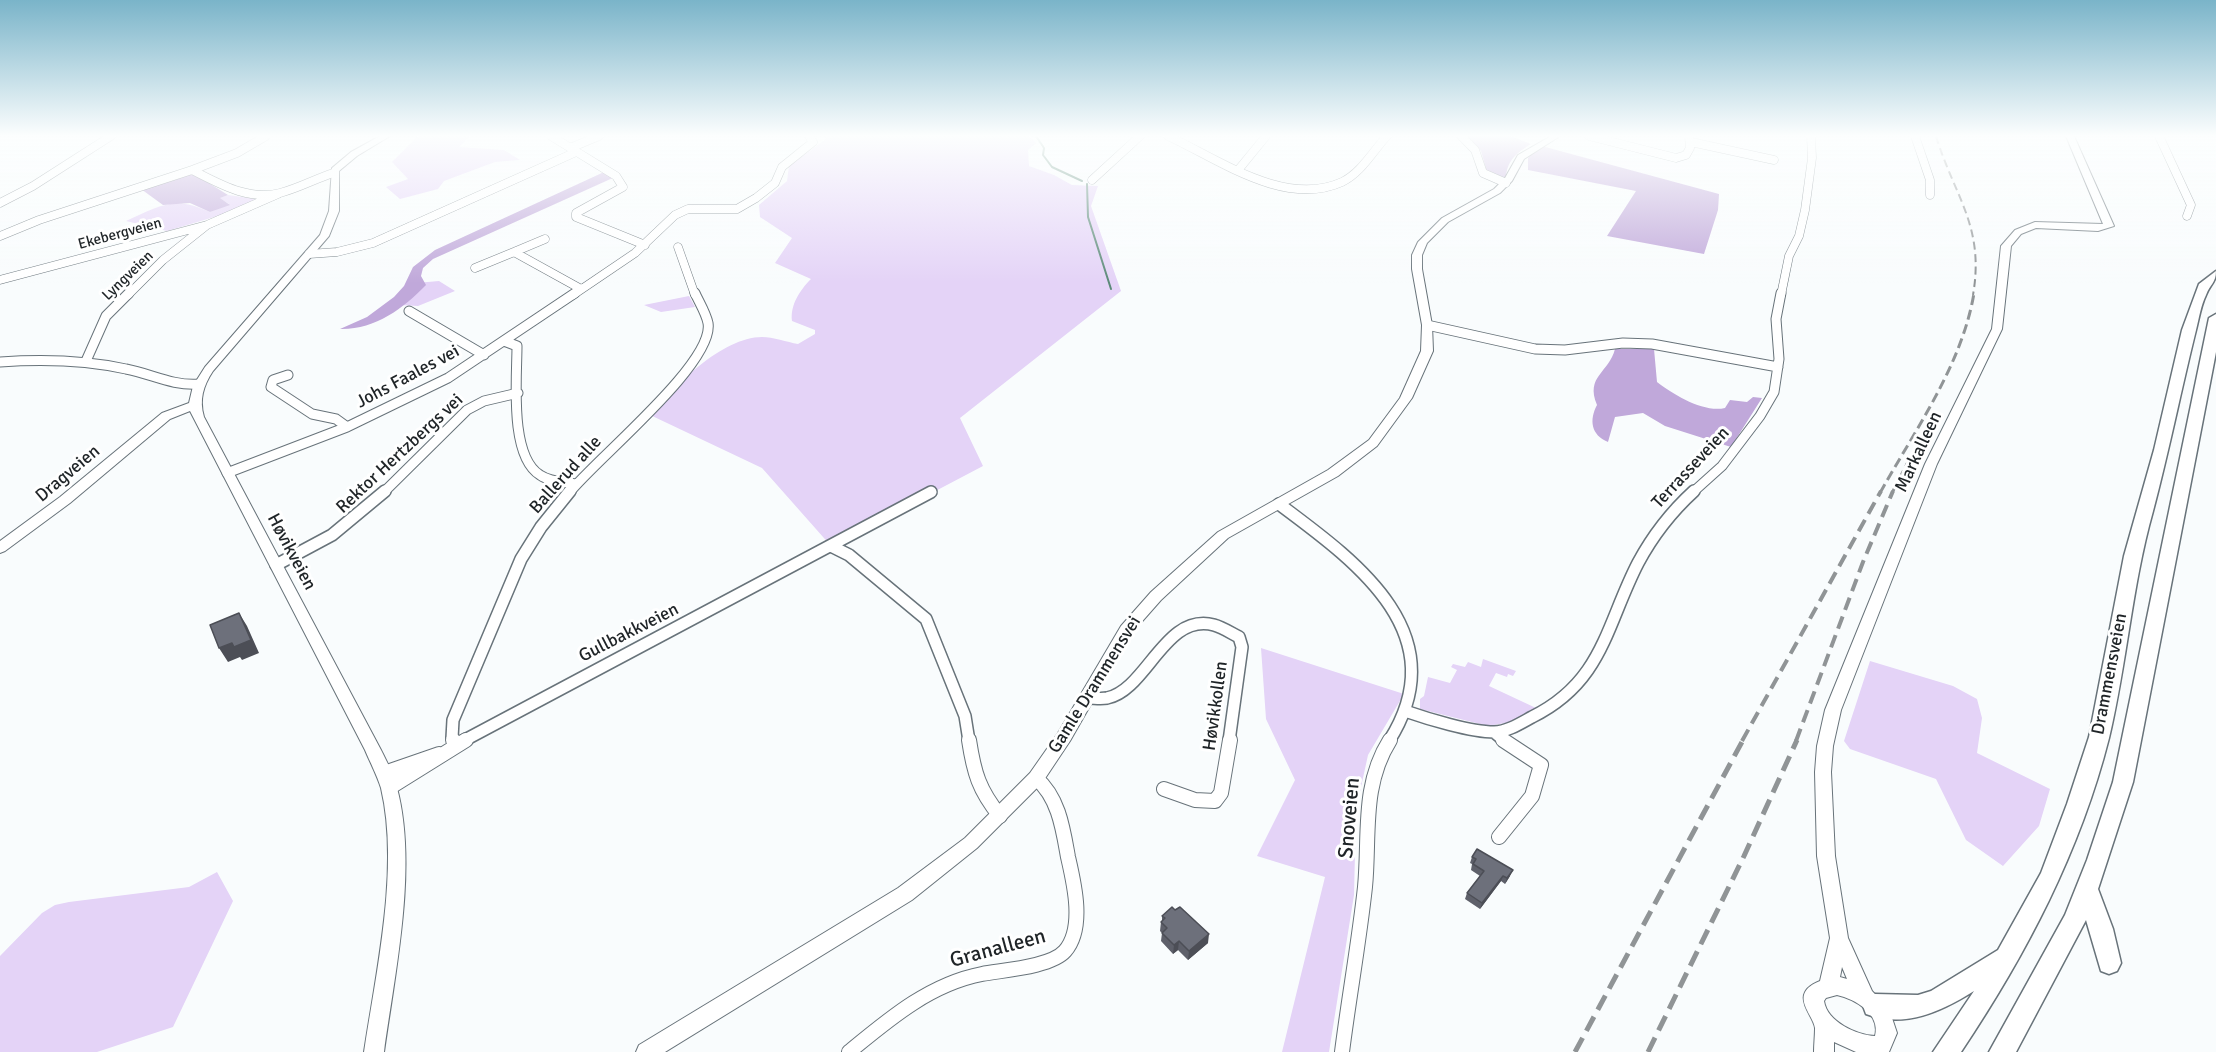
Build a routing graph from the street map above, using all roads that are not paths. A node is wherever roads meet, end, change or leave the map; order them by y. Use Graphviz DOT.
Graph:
graph roads {
  1 [pos="34,185"];
  2 [pos="146,185"];
  3 [pos="222,185"];
  4 [pos="301,185"];
  5 [pos="333,185"];
  6 [pos="498,185"];
  7 [pos="622,185"];
  8 [pos="772,185"];
  9 [pos="1278,185"];
  10 [pos="1332,185"];
  11 [pos="1503,185"];
  12 [pos="1808,185"];
  13 [pos="1930,185"];
  14 [pos="2091,185"];
  15 [pos="2180,185"];
  16 [pos="278,194"];
  17 [pos="1930,195"];
  18 [pos="0,203"];
  19 [pos="2187,216"];
  20 [pos="207,225"];
  21 [pos="0,236"];
  22 [pos="545,239"];
  23 [pos="645,245"];
  24 [pos="678,247"];
  25 [pos="514,252"];
  26 [pos="309,254"];
  27 [pos="476,268"];
  28 [pos="2216,275"];
  29 [pos="0,280"];
  30 [pos="581,289"];
  31 [pos="409,311"];
  32 [pos="2216,318"];
  33 [pos="1428,325"];
  34 [pos="504,341"];
  35 [pos="484,355"];
  36 [pos="86,361"];
  37 [pos="2,363"];
  38 [pos="1778,367"];
  39 [pos="288,375"];
  40 [pos="199,384"];
  41 [pos="518,393"];
  42 [pos="195,409"];
  43 [pos="347,428"];
  44 [pos="226,472"];
  45 [pos="576,484"];
  46 [pos="930,492"];
  47 [pos="1279,504"];
  48 [pos="831,546"];
  49 [pos="0,548"];
  50 [pos="276,565"];
  51 [pos="1088,698"];
  52 [pos="1406,711"];
  53 [pos="1494,732"];
  54 [pos="451,748"];
  55 [pos="1036,778"];
  56 [pos="386,780"];
  57 [pos="1164,789"];
  58 [pos="1000,816"];
  59 [pos="1499,837"];
  60 [pos="2087,890"];
  61 [pos="1839,938"];
  62 [pos="2009,956"];
  63 [pos="2109,963"];
  64 [pos="1828,987"];
  65 [pos="1870,1001"];
  66 [pos="1824,1030"];
  67 [pos="1865,1051"];
  68 [pos="374,1052"];
  69 [pos="646,1052"];
  70 [pos="849,1052"];
  71 [pos="1342,1052"];
  72 [pos="1824,1052"];
  73 [pos="1946,1052"];
  74 [pos="2002,1052"];
  1 -- 18 [label="street"];
  2 -- 21 [label="street"];
  3 -- 16 [label="street"];
  4 -- 16 [label="street, Ekebergveien"];
  5 -- 26 [label="main road"];
  6 -- 26 [label="street"];
  7 -- 23 [label="street"];
  8 -- 23 [label="street, Johs Faales vei"];
  9 -- 10 [label="street"];
  11 -- 33 [label="main road, Gamle Drammensvei"];
  12 -- 38 [label="street, Terrasseveien"];
  13 -- 17 [label="street"];
  14 -- 61 [label="main road, Markalleen"];
  15 -- 19 [label="street"];
  16 -- 20 [label="street, Ekebergveien"];
  20 -- 29 [label="street, Ekebergveien"];
  20 -- 36 [label="street, Lyngveien"];
  22 -- 25 [label="street"];
  23 -- 30 [label="street, Johs Faales vei"];
  24 -- 45 [label="street, Ballerud alle"];
  25 -- 27 [label="street"];
  25 -- 30 [label="street"];
  26 -- 40 [label="main road"];
  28 -- 62 [label="highway, Drammensveien"];
  30 -- 34 [label="street, Johs Faales vei"];
  31 -- 35 [label="street, Johs Faales vei"];
  32 -- 60 [label="highway, Drammensveien"];
  33 -- 38 [label="street"];
  33 -- 47 [label="main road, Gamle Drammensvei"];
  34 -- 35 [label="street, Johs Faales vei"];
  34 -- 41 [label="street"];
  35 -- 43 [label="street, Johs Faales vei"];
  36 -- 37 [label="street"];
  36 -- 40 [label="street"];
  38 -- 53 [label="street, Terrasseveien"];
  39 -- 43 [label="street, Johs Faales vei"];
  40 -- 42 [label="main road"];
  41 -- 45 [label="street"];
  41 -- 50 [label="street, Rektor Hertzbergs vei"];
  42 -- 44 [label="main road, Høvikveien"];
  42 -- 49 [label="main road, Dragveien"];
  43 -- 44 [label="street, Johs Faales vei"];
  44 -- 50 [label="main road, Høvikveien"];
  45 -- 54 [label="street, Ballerud alle"];
  46 -- 48 [label="street, Gullbakkveien"];
  47 -- 51 [label="main road, Gamle Drammensvei"];
  47 -- 52 [label="street, Snoveien"];
  48 -- 54 [label="street, Gullbakkveien"];
  48 -- 58 [label="street"];
  50 -- 56 [label="main road, Høvikveien"];
  51 -- 55 [label="main road, Gamle Drammensvei"];
  51 -- 57 [label="street, Høvikkollen"];
  52 -- 53 [label="street, Terrasseveien"];
  52 -- 71 [label="street, Snoveien"];
  53 -- 59 [label="street, Terrasseveien"];
  54 -- 56 [label="street, Gullbakkveien"];
  55 -- 58 [label="main road, Gamle Drammensvei"];
  55 -- 70 [label="street, Granalleen"];
  56 -- 68 [label="main road, Høvikveien"];
  58 -- 69 [label="main road, Gamle Drammensvei"];
  60 -- 63 [label="highway"];
  60 -- 74 [label="highway, Drammensveien"];
  61 -- 64 [label="main road"];
  61 -- 65 [label="main road"];
  62 -- 65 [label="highway"];
  62 -- 73 [label="highway, Drammensveien"];
  64 -- 65 [label="main road"];
  64 -- 66 [label="main road"];
  65 -- 67 [label="main road"];
  66 -- 67 [label="main road"];
  66 -- 72 [label="main road"];
}
